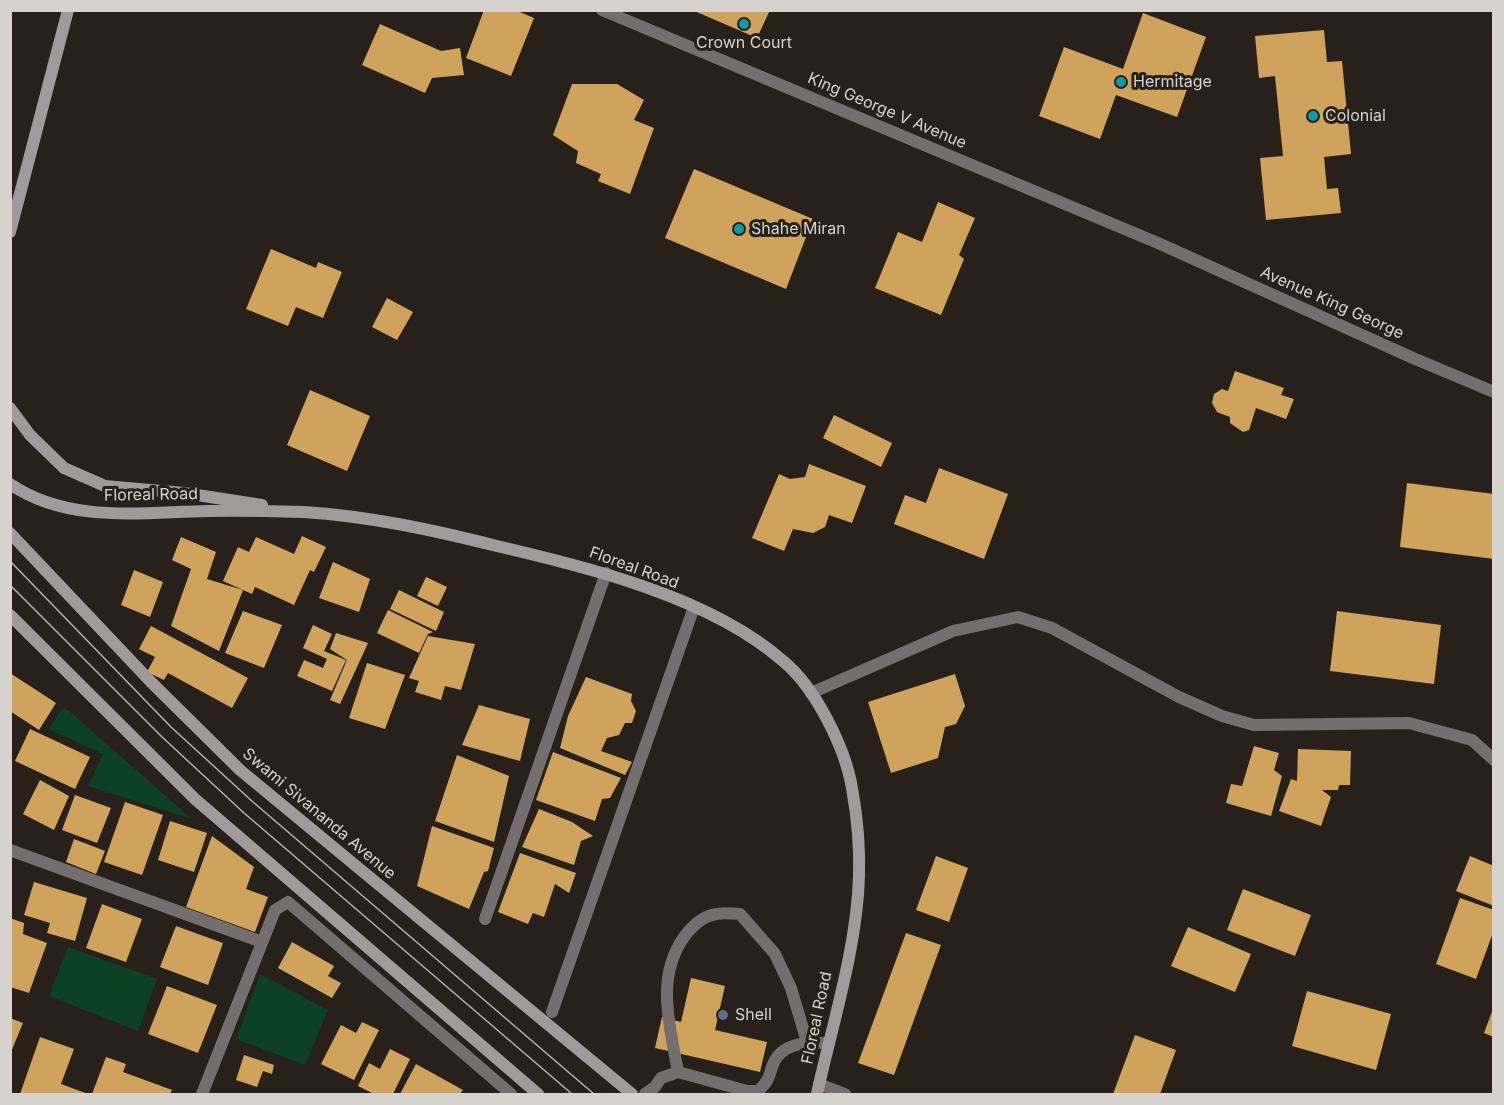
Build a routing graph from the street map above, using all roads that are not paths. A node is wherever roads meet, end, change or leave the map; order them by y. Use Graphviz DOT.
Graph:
graph roads {
  1 [pos="68,10"];
  2 [pos="602,10"];
  3 [pos="11,233"];
  4 [pos="1158,243"];
  5 [pos="1494,392"];
  6 [pos="10,408"];
  7 [pos="10,484"];
  8 [pos="304,512"];
  9 [pos="10,533"];
  10 [pos="606,573"];
  11 [pos="693,607"];
  12 [pos="10,615"];
  13 [pos="811,693"];
  14 [pos="1494,760"];
  15 [pos="10,849"];
  16 [pos="485,919"];
  17 [pos="262,942"];
  18 [pos="552,1012"];
  19 [pos="807,1042"];
  20 [pos="828,1043"];
  21 [pos="678,1072"];
  22 [pos="818,1090"];
  23 [pos="202,1095"];
  24 [pos="511,1095"];
  25 [pos="538,1095"];
  26 [pos="632,1095"];
  27 [pos="645,1095"];
  28 [pos="845,1095"];
  1 -- 3 [label="main road"];
  2 -- 4 [label="street, King George V Avenue"];
  4 -- 5 [label="street, Avenue King George"];
  6 -- 8 [label="main road"];
  7 -- 8 [label="main road, Floreal Road"];
  8 -- 10 [label="main road, Floreal Road"];
  9 -- 26 [label="main road, Swami Sivananda Avenue"];
  10 -- 11 [label="main road, Floreal Road"];
  10 -- 16 [label="street"];
  11 -- 13 [label="main road, Floreal Road"];
  11 -- 18 [label="street"];
  12 -- 25 [label="main road"];
  13 -- 14 [label="street"];
  13 -- 20 [label="main road, Floreal Road"];
  15 -- 17 [label="street"];
  17 -- 23 [label="street"];
  17 -- 24 [label="street"];
  19 -- 20 [label="street"];
  19 -- 21 [label="street"];
  19 -- 21 [label="street"];
  20 -- 22 [label="main road, Floreal Road"];
  21 -- 27 [label="street"];
  22 -- 28 [label="street"];
}
